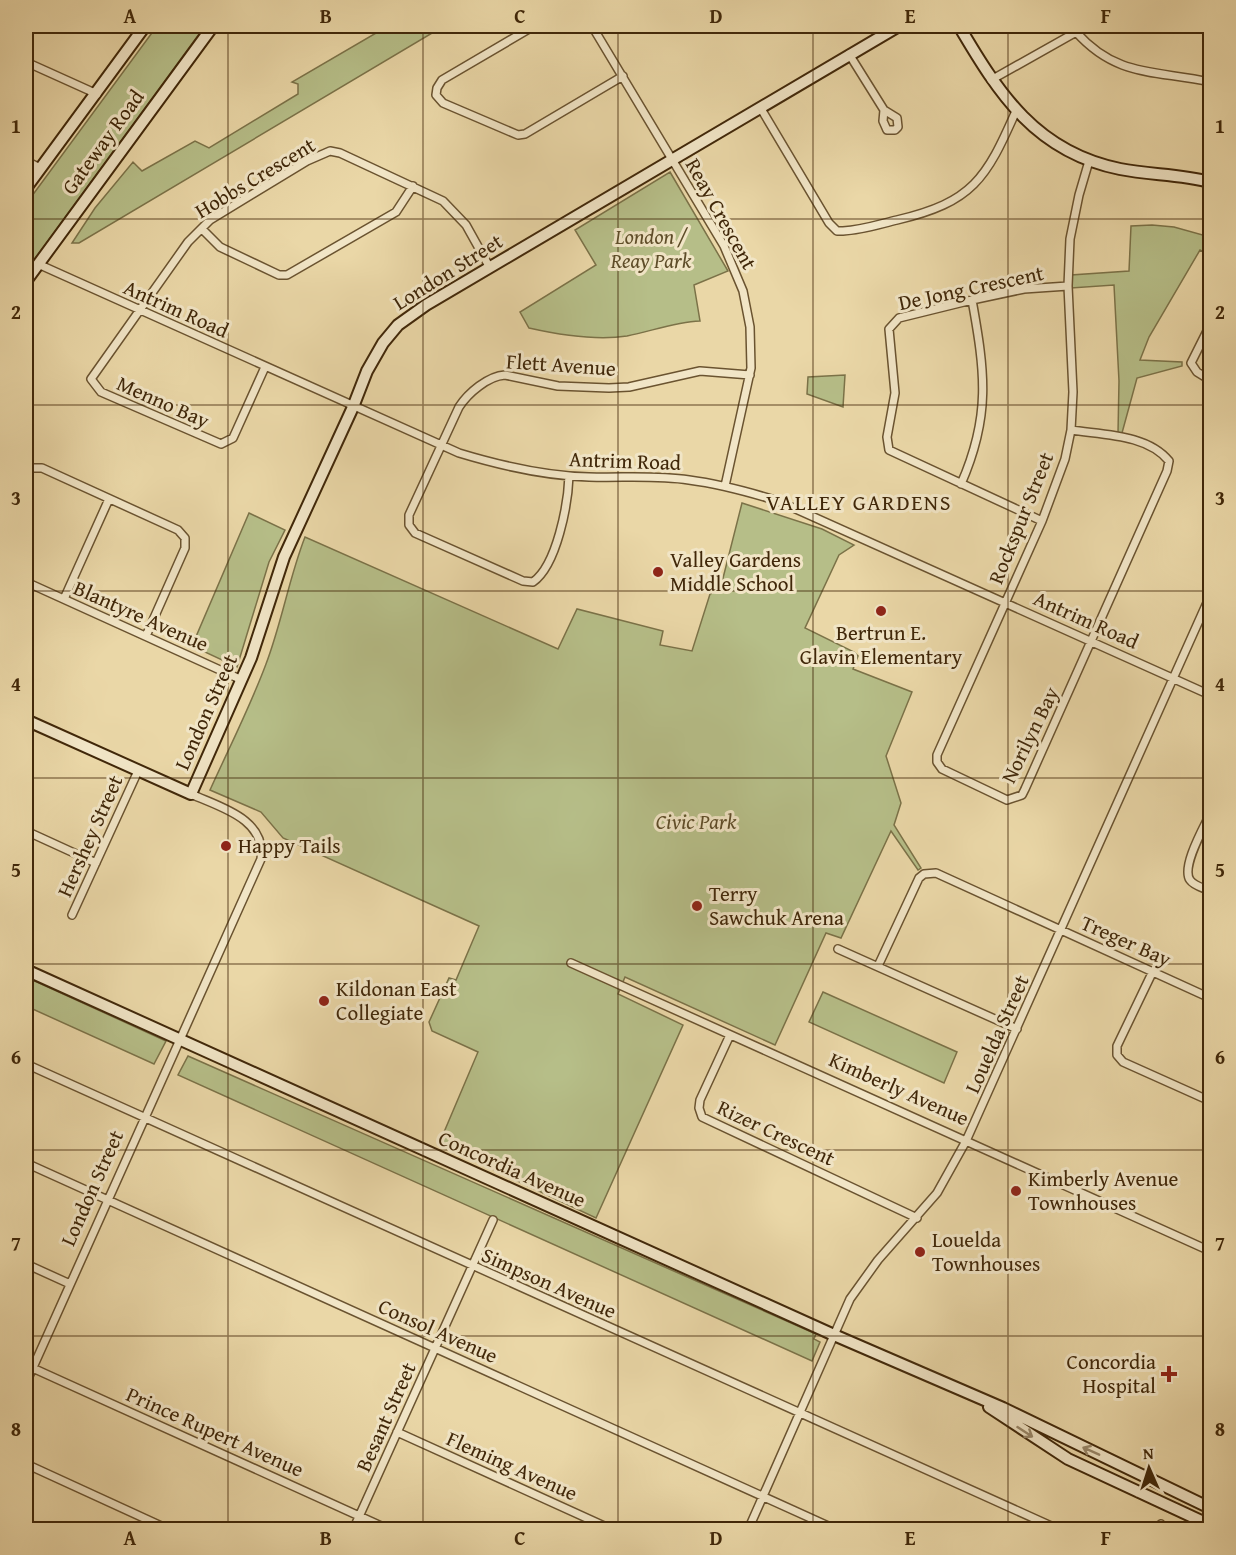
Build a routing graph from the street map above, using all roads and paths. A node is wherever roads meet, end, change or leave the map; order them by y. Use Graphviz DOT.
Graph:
graph roads {
  1 [pos="145,26"];
  2 [pos="213,26"];
  3 [pos="534,26"];
  4 [pos="592,26"];
  5 [pos="898,26"];
  6 [pos="959,26"];
  7 [pos="1087,26"];
  8 [pos="1076,32"];
  9 [pos="849,54"];
  10 [pos="26,62"];
  11 [pos="622,76"];
  12 [pos="991,80"];
  13 [pos="1210,82"];
  14 [pos="97,94"];
  15 [pos="760,106"];
  16 [pos="884,110"];
  17 [pos="1016,111"];
  18 [pos="672,159"];
  19 [pos="26,161"];
  20 [pos="1089,161"];
  21 [pos="40,168"];
  22 [pos="1210,182"];
  23 [pos="412,186"];
  24 [pos="26,188"];
  25 [pos="202,228"];
  26 [pos="38,264"];
  27 [pos="490,267"];
  28 [pos="26,281"];
  29 [pos="1068,286"];
  30 [pos="972,300"];
  31 [pos="139,311"];
  32 [pos="1210,325"];
  33 [pos="265,367"];
  34 [pos="750,375"];
  35 [pos="1210,380"];
  36 [pos="353,407"];
  37 [pos="1071,430"];
  38 [pos="440,446"];
  39 [pos="26,473"];
  40 [pos="569,476"];
  41 [pos="961,484"];
  42 [pos="725,486"];
  43 [pos="109,499"];
  44 [pos="1042,521"];
  45 [pos="26,582"];
  46 [pos="1210,597"];
  47 [pos="64,599"];
  48 [pos="1005,602"];
  49 [pos="146,636"];
  50 [pos="1093,641"];
  51 [pos="1173,678"];
  52 [pos="242,680"];
  53 [pos="1210,695"];
  54 [pos="26,720"];
  55 [pos="138,771"];
  56 [pos="190,794"];
  57 [pos="1210,814"];
  58 [pos="26,831"];
  59 [pos="96,863"];
  60 [pos="1210,891"];
  61 [pos="72,915"];
  62 [pos="1061,930"];
  63 [pos="838,949"];
  64 [pos="571,963"];
  65 [pos="878,966"];
  66 [pos="26,970"];
  67 [pos="1153,971"];
  68 [pos="1210,998"];
  69 [pos="1017,1029"];
  70 [pos="730,1035"];
  71 [pos="179,1040"];
  72 [pos="26,1064"];
  73 [pos="1210,1101"];
  74 [pos="146,1118"];
  75 [pos="966,1141"];
  76 [pos="26,1163"];
  77 [pos="108,1200"];
  78 [pos="917,1218"];
  79 [pos="493,1220"];
  80 [pos="1210,1241"];
  81 [pos="1209,1250"];
  82 [pos="26,1264"];
  83 [pos="472,1266"];
  84 [pos="70,1284"];
  85 [pos="834,1335"];
  86 [pos="435,1348"];
  87 [pos="29,1366"];
  88 [pos="26,1383"];
  89 [pos="983,1401"];
  90 [pos="801,1413"];
  91 [pos="397,1432"];
  92 [pos="26,1464"];
  93 [pos="762,1496"];
  94 [pos="1210,1508"];
  95 [pos="360,1516"];
  96 [pos="1210,1525"];
  97 [pos="1059,1529"];
  98 [pos="170,1530"];
  99 [pos="353,1530"];
  100 [pos="390,1530"];
  101 [pos="613,1530"];
  102 [pos="748,1530"];
  103 [pos="837,1530"];
  1 -- 14 [label="main road"];
  2 -- 26 [label="main road, Gateway Road"];
  3 -- 11 [label="street"];
  4 -- 11 [label="street, Reay Crescent"];
  5 -- 9 [label="main road, London Street"];
  6 -- 12 [label="main road"];
  7 -- 8 [label="street"];
  8 -- 12 [label="street"];
  8 -- 13 [label="street"];
  9 -- 15 [label="main road, London Street"];
  9 -- 16 [label="street"];
  10 -- 14 [label="street"];
  11 -- 18 [label="street, Reay Crescent"];
  12 -- 17 [label="main road"];
  14 -- 21 [label="main road"];
  15 -- 17 [label="street"];
  15 -- 18 [label="main road, London Street"];
  17 -- 20 [label="main road"];
  18 -- 27 [label="main road, London Street"];
  18 -- 34 [label="street, Reay Crescent"];
  19 -- 21 [label="street"];
  20 -- 22 [label="main road"];
  20 -- 29 [label="street, Rockspur Street"];
  21 -- 24 [label="main road"];
  23 -- 25 [label="street, Hobbs Crescent"];
  23 -- 25 [label="street"];
  23 -- 27 [label="street, Hobbs Crescent"];
  25 -- 31 [label="street, Hobbs Crescent"];
  26 -- 28 [label="main road, Gateway Road"];
  26 -- 31 [label="street, Antrim Road"];
  27 -- 36 [label="main road, London Street"];
  29 -- 30 [label="street, De Jong Crescent"];
  29 -- 37 [label="street, Rockspur Street"];
  30 -- 41 [label="street"];
  30 -- 41 [label="street, De Jong Crescent"];
  31 -- 33 [label="street, Antrim Road"];
  31 -- 33 [label="street, Menno Bay"];
  32 -- 35 [label="street"];
  33 -- 36 [label="street, Antrim Road"];
  34 -- 38 [label="street, Flett Avenue"];
  34 -- 42 [label="street, Reay Crescent"];
  36 -- 38 [label="street, Antrim Road"];
  36 -- 52 [label="main road, London Street"];
  37 -- 44 [label="street, Rockspur Street"];
  37 -- 50 [label="street"];
  38 -- 40 [label="street, Antrim Road"];
  38 -- 40 [label="street, Flett Avenue"];
  39 -- 43 [label="street"];
  40 -- 42 [label="street, Antrim Road"];
  41 -- 44 [label="street, De Jong Crescent"];
  42 -- 48 [label="street, Antrim Road"];
  43 -- 47 [label="street"];
  43 -- 49 [label="street"];
  44 -- 48 [label="street, Rockspur Street"];
  45 -- 47 [label="street, Blantyre Avenue"];
  46 -- 51 [label="street, Louelda Street"];
  47 -- 49 [label="street, Blantyre Avenue"];
  48 -- 50 [label="street, Antrim Road"];
  48 -- 50 [label="street, Norilyn Bay"];
  49 -- 52 [label="street, Blantyre Avenue"];
  50 -- 51 [label="street, Antrim Road"];
  51 -- 53 [label="street, Antrim Road"];
  51 -- 62 [label="street, Louelda Street"];
  52 -- 56 [label="main road, London Street"];
  54 -- 55 [label="main road"];
  55 -- 56 [label="main road"];
  55 -- 59 [label="street, Hershey Street"];
  56 -- 71 [label="street, London Street"];
  57 -- 60 [label="street"];
  58 -- 59 [label="street"];
  59 -- 61 [label="street, Hershey Street"];
  62 -- 65 [label="street, Treger Bay"];
  62 -- 67 [label="street, Treger Bay"];
  62 -- 69 [label="street, Louelda Street"];
  63 -- 65 [label="street"];
  64 -- 70 [label="street, Kimberly Avenue"];
  65 -- 69 [label="street"];
  66 -- 71 [label="main road, Concordia Avenue"];
  67 -- 68 [label="street, Treger Bay"];
  67 -- 73 [label="street"];
  69 -- 75 [label="street, Louelda Street"];
  70 -- 75 [label="street, Kimberly Avenue"];
  70 -- 78 [label="street, Rizer Crescent"];
  71 -- 74 [label="street, London Street"];
  71 -- 85 [label="main road, Concordia Avenue"];
  72 -- 74 [label="street, Simpson Avenue"];
  74 -- 77 [label="street, London Street"];
  74 -- 83 [label="street, Simpson Avenue"];
  75 -- 78 [label="street, Louelda Street"];
  75 -- 81 [label="street, Kimberly Avenue"];
  76 -- 77 [label="street, Consol Avenue"];
  77 -- 84 [label="street, London Street"];
  77 -- 86 [label="street, Consol Avenue"];
  78 -- 85 [label="street, Louelda Street"];
  79 -- 83 [label="street, Besant Street"];
  80 -- 81 [label="street"];
  82 -- 84 [label="street"];
  83 -- 86 [label="street, Besant Street"];
  83 -- 90 [label="street, Simpson Avenue"];
  84 -- 87 [label="street, London Street"];
  85 -- 89 [label="main road, Concordia Avenue"];
  85 -- 90 [label="street, Louelda Street"];
  86 -- 91 [label="street, Besant Street"];
  86 -- 93 [label="street, Consol Avenue"];
  87 -- 88 [label="street, London Street"];
  87 -- 95 [label="street, Prince Rupert Avenue"];
  94 -- 89 [label="main road, Concordia Avenue, one-way"];
  89 -- 96 [label="main road, Concordia Avenue, one-way"];
  90 -- 93 [label="street, Louelda Street"];
  90 -- 97 [label="street, Simpson Avenue"];
  91 -- 95 [label="street, Besant Street"];
  91 -- 101 [label="street, Fleming Avenue"];
  92 -- 98 [label="street"];
  93 -- 102 [label="street, Louelda Street"];
  93 -- 103 [label="street, Consol Avenue"];
  95 -- 99 [label="street, Besant Street"];
  95 -- 100 [label="street, Prince Rupert Avenue"];
}
